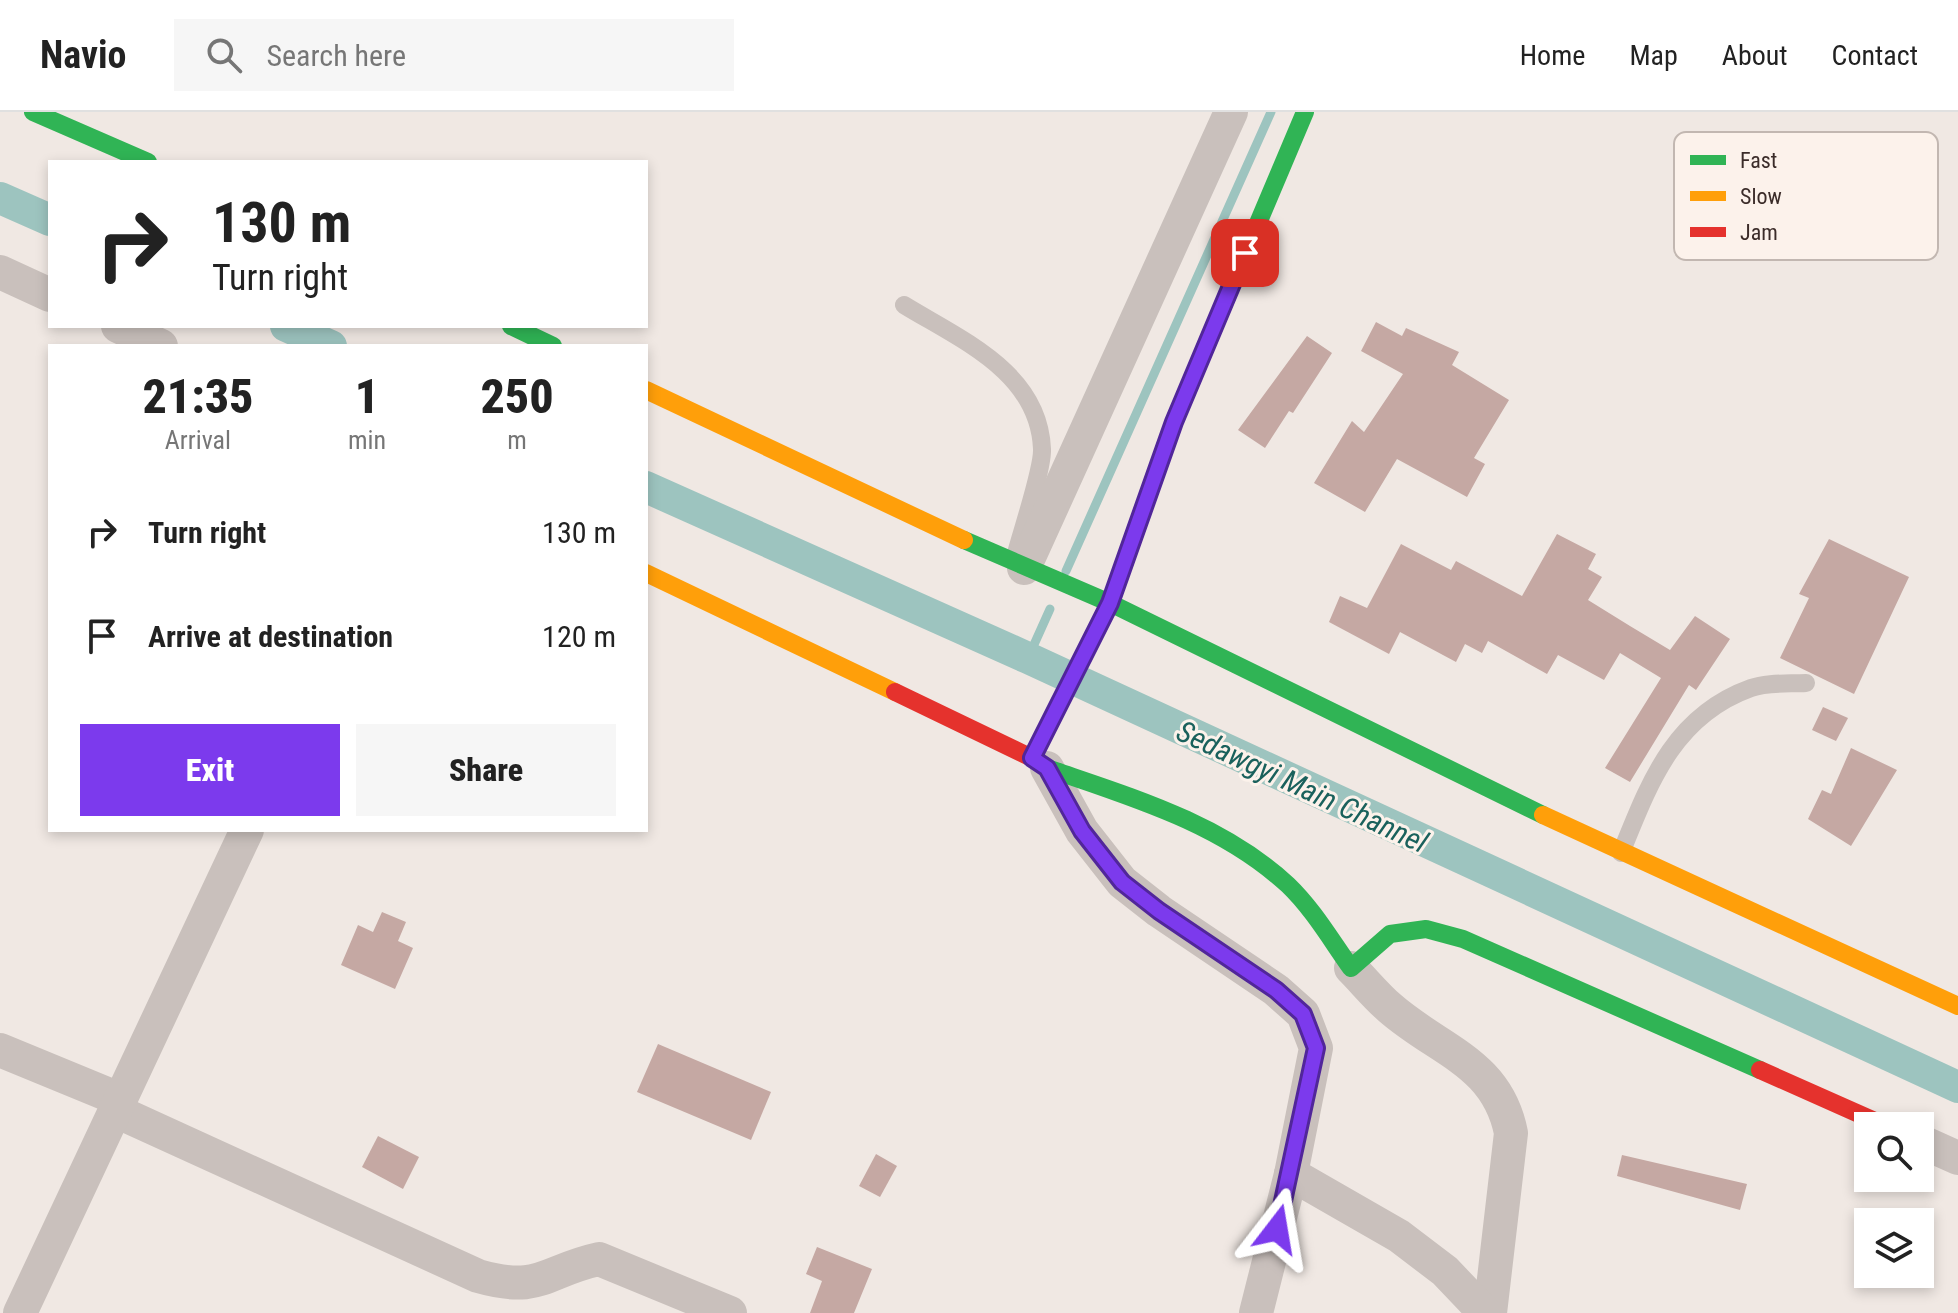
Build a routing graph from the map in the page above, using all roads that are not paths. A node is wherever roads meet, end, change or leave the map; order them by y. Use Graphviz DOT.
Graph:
graph roads {
  1 [pos="33,112"];
  2 [pos="1231,112"];
  3 [pos="1305,112"];
  4 [pos="143,160"];
  5 [pos="0,272"];
  6 [pos="48,294"];
  7 [pos="904,305"];
  8 [pos="122,328"];
  9 [pos="515,328"];
  10 [pos="157,344"];
  11 [pos="549,344"];
  12 [pos="648,391"];
  13 [pos="1019,566"];
  14 [pos="648,574"];
  15 [pos="1110,603"];
  16 [pos="1806,683"];
  17 [pos="1039,763"];
  18 [pos="246,832"];
  19 [pos="1621,853"];
  20 [pos="1351,968"];
  21 [pos="1958,1006"];
  22 [pos="0,1050"];
  23 [pos="117,1105"];
  24 [pos="1854,1112"];
  25 [pos="1934,1147"];
  26 [pos="1958,1158"];
  27 [pos="1291,1174"];
  28 [pos="20,1313"];
  29 [pos="730,1313"];
  30 [pos="1256,1313"];
  31 [pos="1488,1313"];
  1 -- 4 [label="street"];
  2 -- 13 [label="street"];
  3 -- 15 [label="street"];
  5 -- 6 [label="street"];
  7 -- 13 [label="lane"];
  8 -- 10 [label="street"];
  9 -- 11 [label="street"];
  12 -- 13 [label="street"];
  13 -- 15 [label="street"];
  14 -- 17 [label="street"];
  15 -- 17 [label="street"];
  15 -- 19 [label="street"];
  16 -- 19 [label="lane"];
  17 -- 20 [label="street"];
  17 -- 27 [label="street"];
  18 -- 23 [label="street"];
  19 -- 21 [label="street"];
  20 -- 24 [label="street"];
  20 -- 31 [label="street"];
  22 -- 23 [label="street"];
  23 -- 28 [label="street"];
  23 -- 29 [label="street"];
  25 -- 26 [label="street"];
  27 -- 30 [label="street"];
  27 -- 31 [label="street"];
}
